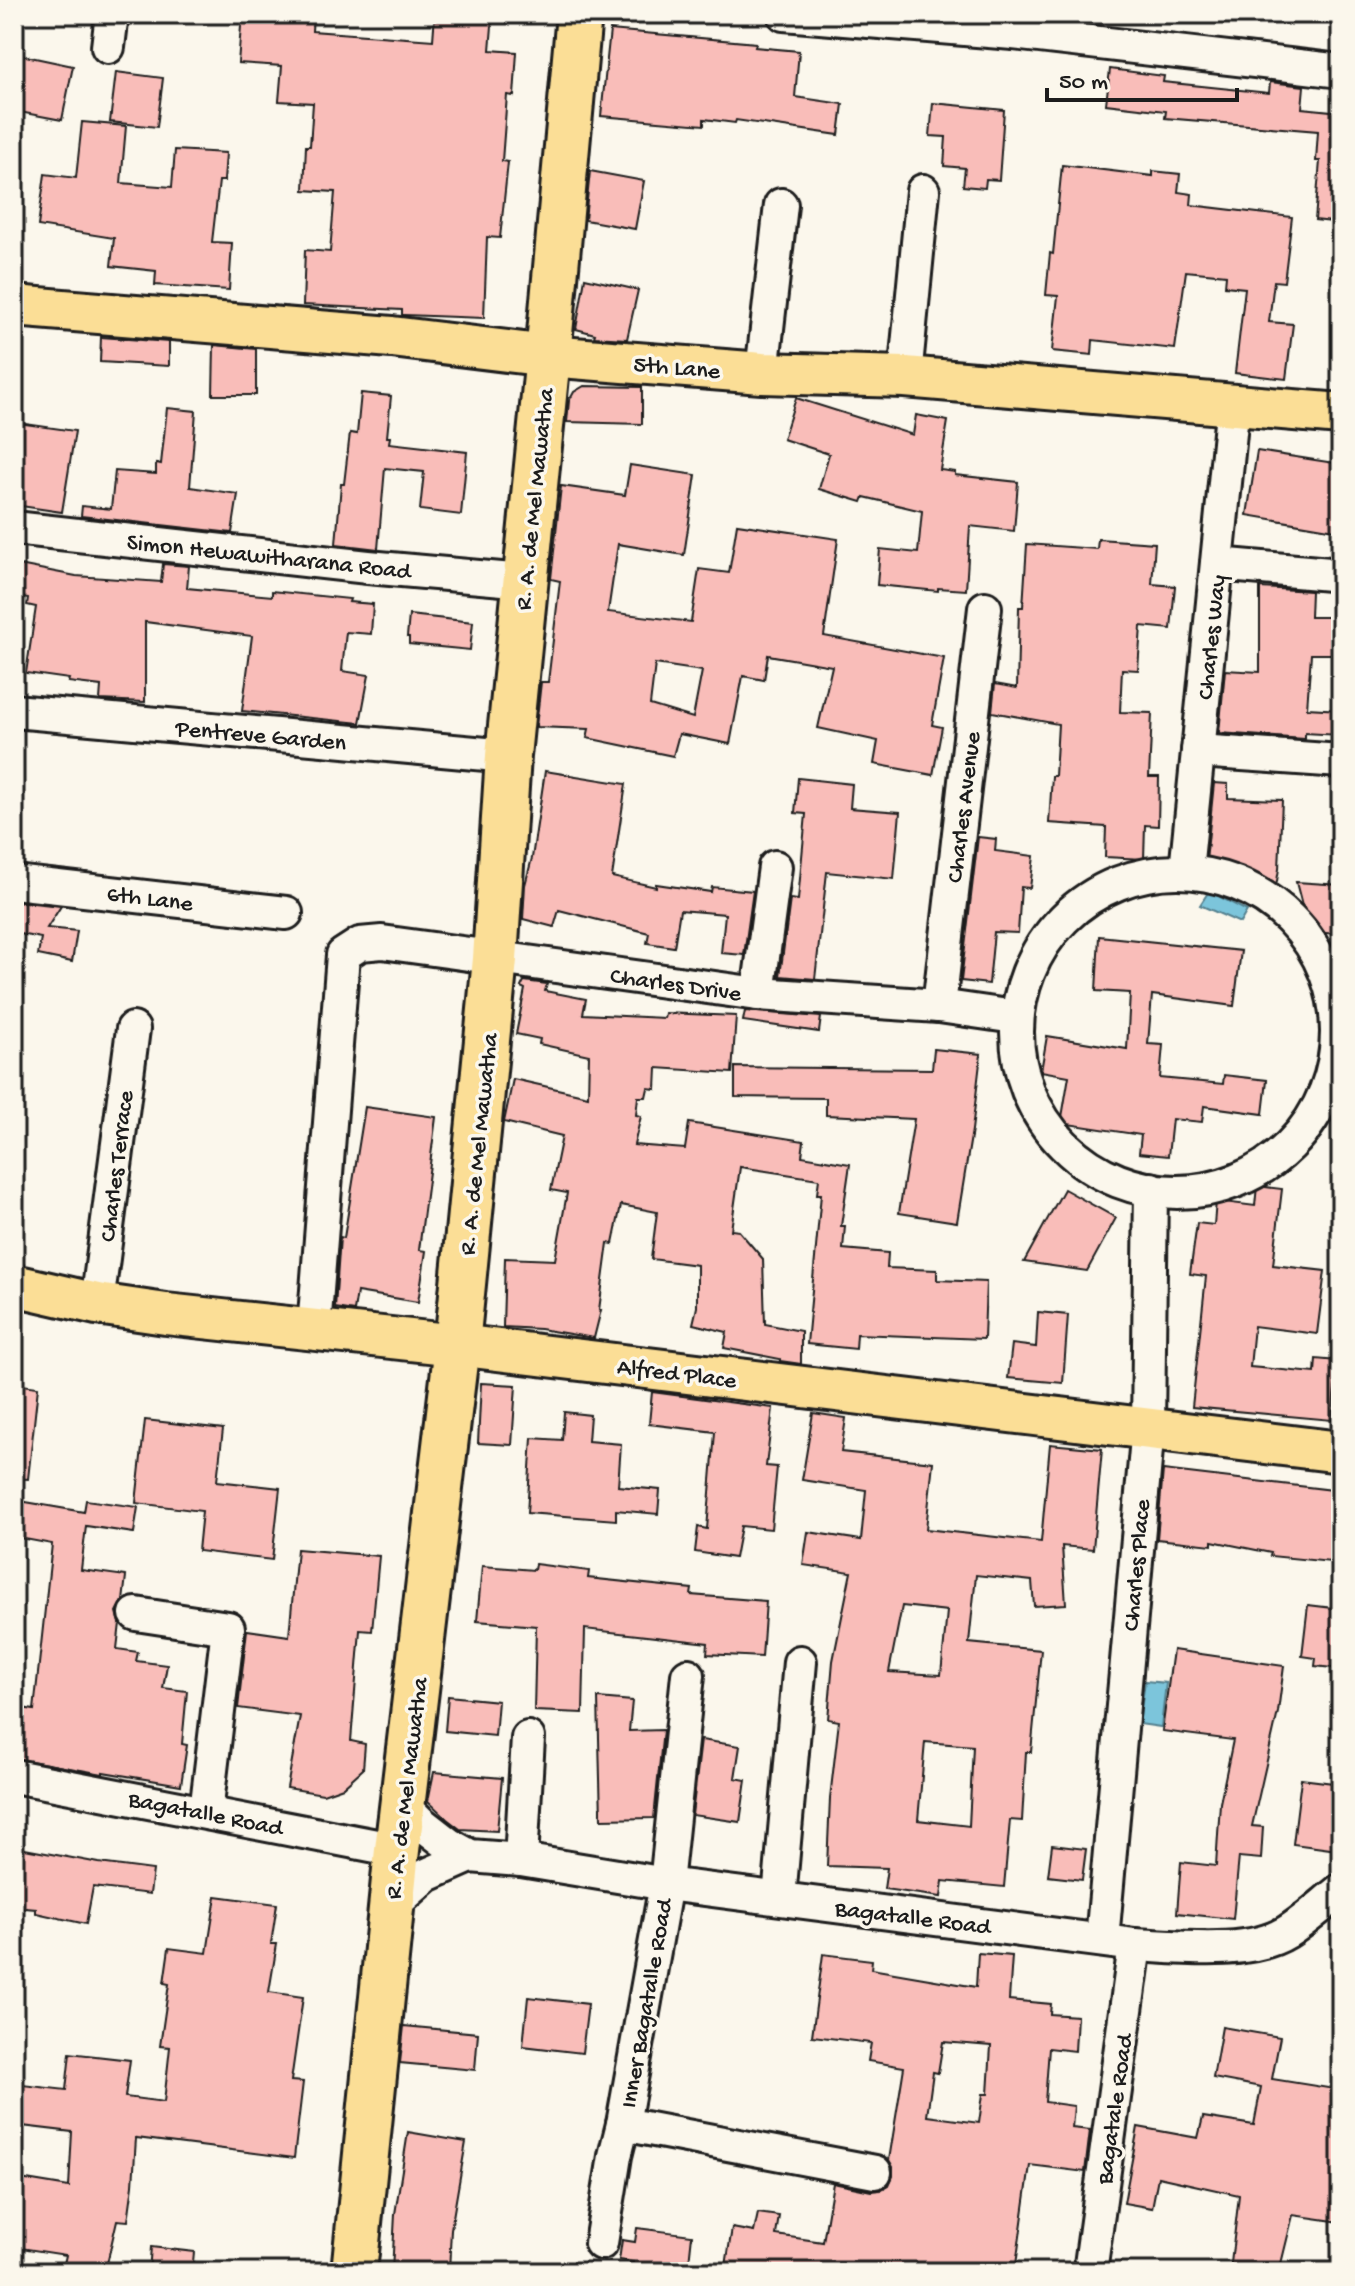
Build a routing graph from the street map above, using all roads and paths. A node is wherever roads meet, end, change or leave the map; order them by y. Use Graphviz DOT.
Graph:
graph roads {
  1 [pos="112,14"];
  2 [pos="579,14"];
  3 [pos="784,14"];
  4 [pos="108,47"];
  5 [pos="1341,71"];
  6 [pos="923,191"];
  7 [pos="781,205"];
  8 [pos="14,306"];
  9 [pos="548,356"];
  10 [pos="762,373"];
  11 [pos="905,377"];
  12 [pos="1233,403"];
  13 [pos="1341,414"];
  14 [pos="14,528"];
  15 [pos="1217,564"];
  16 [pos="1341,575"];
  17 [pos="525,581"];
  18 [pos="985,608"];
  19 [pos="14,711"];
  20 [pos="1198,751"];
  21 [pos="508,756"];
  22 [pos="1341,761"];
  23 [pos="775,867"];
  24 [pos="1186,871"];
  25 [pos="14,882"];
  26 [pos="286,913"];
  27 [pos="495,959"];
  28 [pos="758,994"];
  29 [pos="939,1006"];
  30 [pos="1015,1017"];
  31 [pos="133,1029"];
  32 [pos="1340,1053"];
  33 [pos="1151,1189"];
  34 [pos="14,1285"];
  35 [pos="97,1304"];
  36 [pos="314,1329"];
  37 [pos="457,1345"];
  38 [pos="1148,1427"];
  39 [pos="1341,1452"];
  40 [pos="136,1614"];
  41 [pos="800,1662"];
  42 [pos="688,1675"];
  43 [pos="528,1738"];
  44 [pos="14,1776"];
  45 [pos="402,1804"];
  46 [pos="206,1812"];
  47 [pos="397,1850"];
  48 [pos="470,1856"];
  49 [pos="521,1860"];
  50 [pos="666,1884"];
  51 [pos="1341,1890"];
  52 [pos="779,1898"];
  53 [pos="391,1907"];
  54 [pos="1102,1940"];
  55 [pos="1135,1945"];
  56 [pos="623,2124"];
  57 [pos="875,2172"];
  58 [pos="601,2243"];
  59 [pos="354,2272"];
  60 [pos="1090,2272"];
  1 -- 4 [label="street"];
  2 -- 9 [label="highway, R. A. de Mel Mawatha"];
  3 -- 5 [label="street"];
  6 -- 11 [label="street"];
  7 -- 10 [label="street"];
  8 -- 9 [label="main road, 5th Lane"];
  9 -- 10 [label="main road, 5th Lane"];
  9 -- 17 [label="highway, R. A. de Mel Mawatha"];
  10 -- 11 [label="main road, 5th Lane"];
  11 -- 12 [label="main road, 5th Lane"];
  12 -- 13 [label="main road, 5th Lane"];
  12 -- 15 [label="street, Charles Way"];
  14 -- 17 [label="street, Simon Hewawitharana Road"];
  15 -- 16 [label="street"];
  15 -- 20 [label="street, Charles Way"];
  17 -- 21 [label="highway, R. A. de Mel Mawatha"];
  18 -- 29 [label="street, Charles Avenue"];
  19 -- 21 [label="street, Pentreve Garden"];
  20 -- 22 [label="street"];
  20 -- 24 [label="street, Charles Way"];
  21 -- 27 [label="highway, R. A. de Mel Mawatha"];
  23 -- 28 [label="street"];
  24 -- 30 [label="street"];
  24 -- 32 [label="street"];
  25 -- 26 [label="street, 6th Lane"];
  27 -- 28 [label="street, Charles Drive"];
  27 -- 36 [label="street, Charles Drive"];
  27 -- 37 [label="highway, R. A. de Mel Mawatha"];
  28 -- 29 [label="street, Charles Drive"];
  29 -- 30 [label="street, Charles Drive"];
  30 -- 33 [label="street"];
  31 -- 35 [label="street, Charles Terrace"];
  32 -- 33 [label="street"];
  33 -- 38 [label="street, Charles Place"];
  34 -- 35 [label="main road, Alfred Place"];
  35 -- 36 [label="main road, Alfred Place"];
  36 -- 37 [label="main road, Alfred Place"];
  37 -- 38 [label="main road, Alfred Place"];
  37 -- 45 [label="highway, R. A. de Mel Mawatha"];
  38 -- 39 [label="main road, Alfred Place"];
  38 -- 54 [label="street, Charles Place"];
  40 -- 46 [label="street"];
  41 -- 52 [label="street"];
  42 -- 50 [label="street, Inner Bagatalle Road"];
  43 -- 49 [label="street"];
  44 -- 46 [label="street, Bagatalle Road"];
  45 -- 47 [label="highway, R. A. de Mel Mawatha"];
  45 -- 48 [label="street, Bagatalle Road"];
  46 -- 47 [label="street, Bagatalle Road"];
  47 -- 53 [label="highway, R. A. de Mel Mawatha"];
  48 -- 49 [label="street, Bagatalle Road"];
  48 -- 53 [label="street, Bagatalle Road"];
  49 -- 50 [label="street, Bagatalle Road"];
  50 -- 52 [label="street, Bagatalle Road"];
  50 -- 56 [label="street, Inner Bagatalle Road"];
  51 -- 55 [label="street, Bagatalle Road"];
  52 -- 54 [label="street, Bagatalle Road"];
  53 -- 59 [label="highway, R. A. de Mel Mawatha"];
  54 -- 55 [label="street, Bagatalle Road"];
  55 -- 60 [label="street, Bagatale Road"];
  56 -- 57 [label="street, Inner Bagatalle Road"];
  56 -- 58 [label="street"];
}
